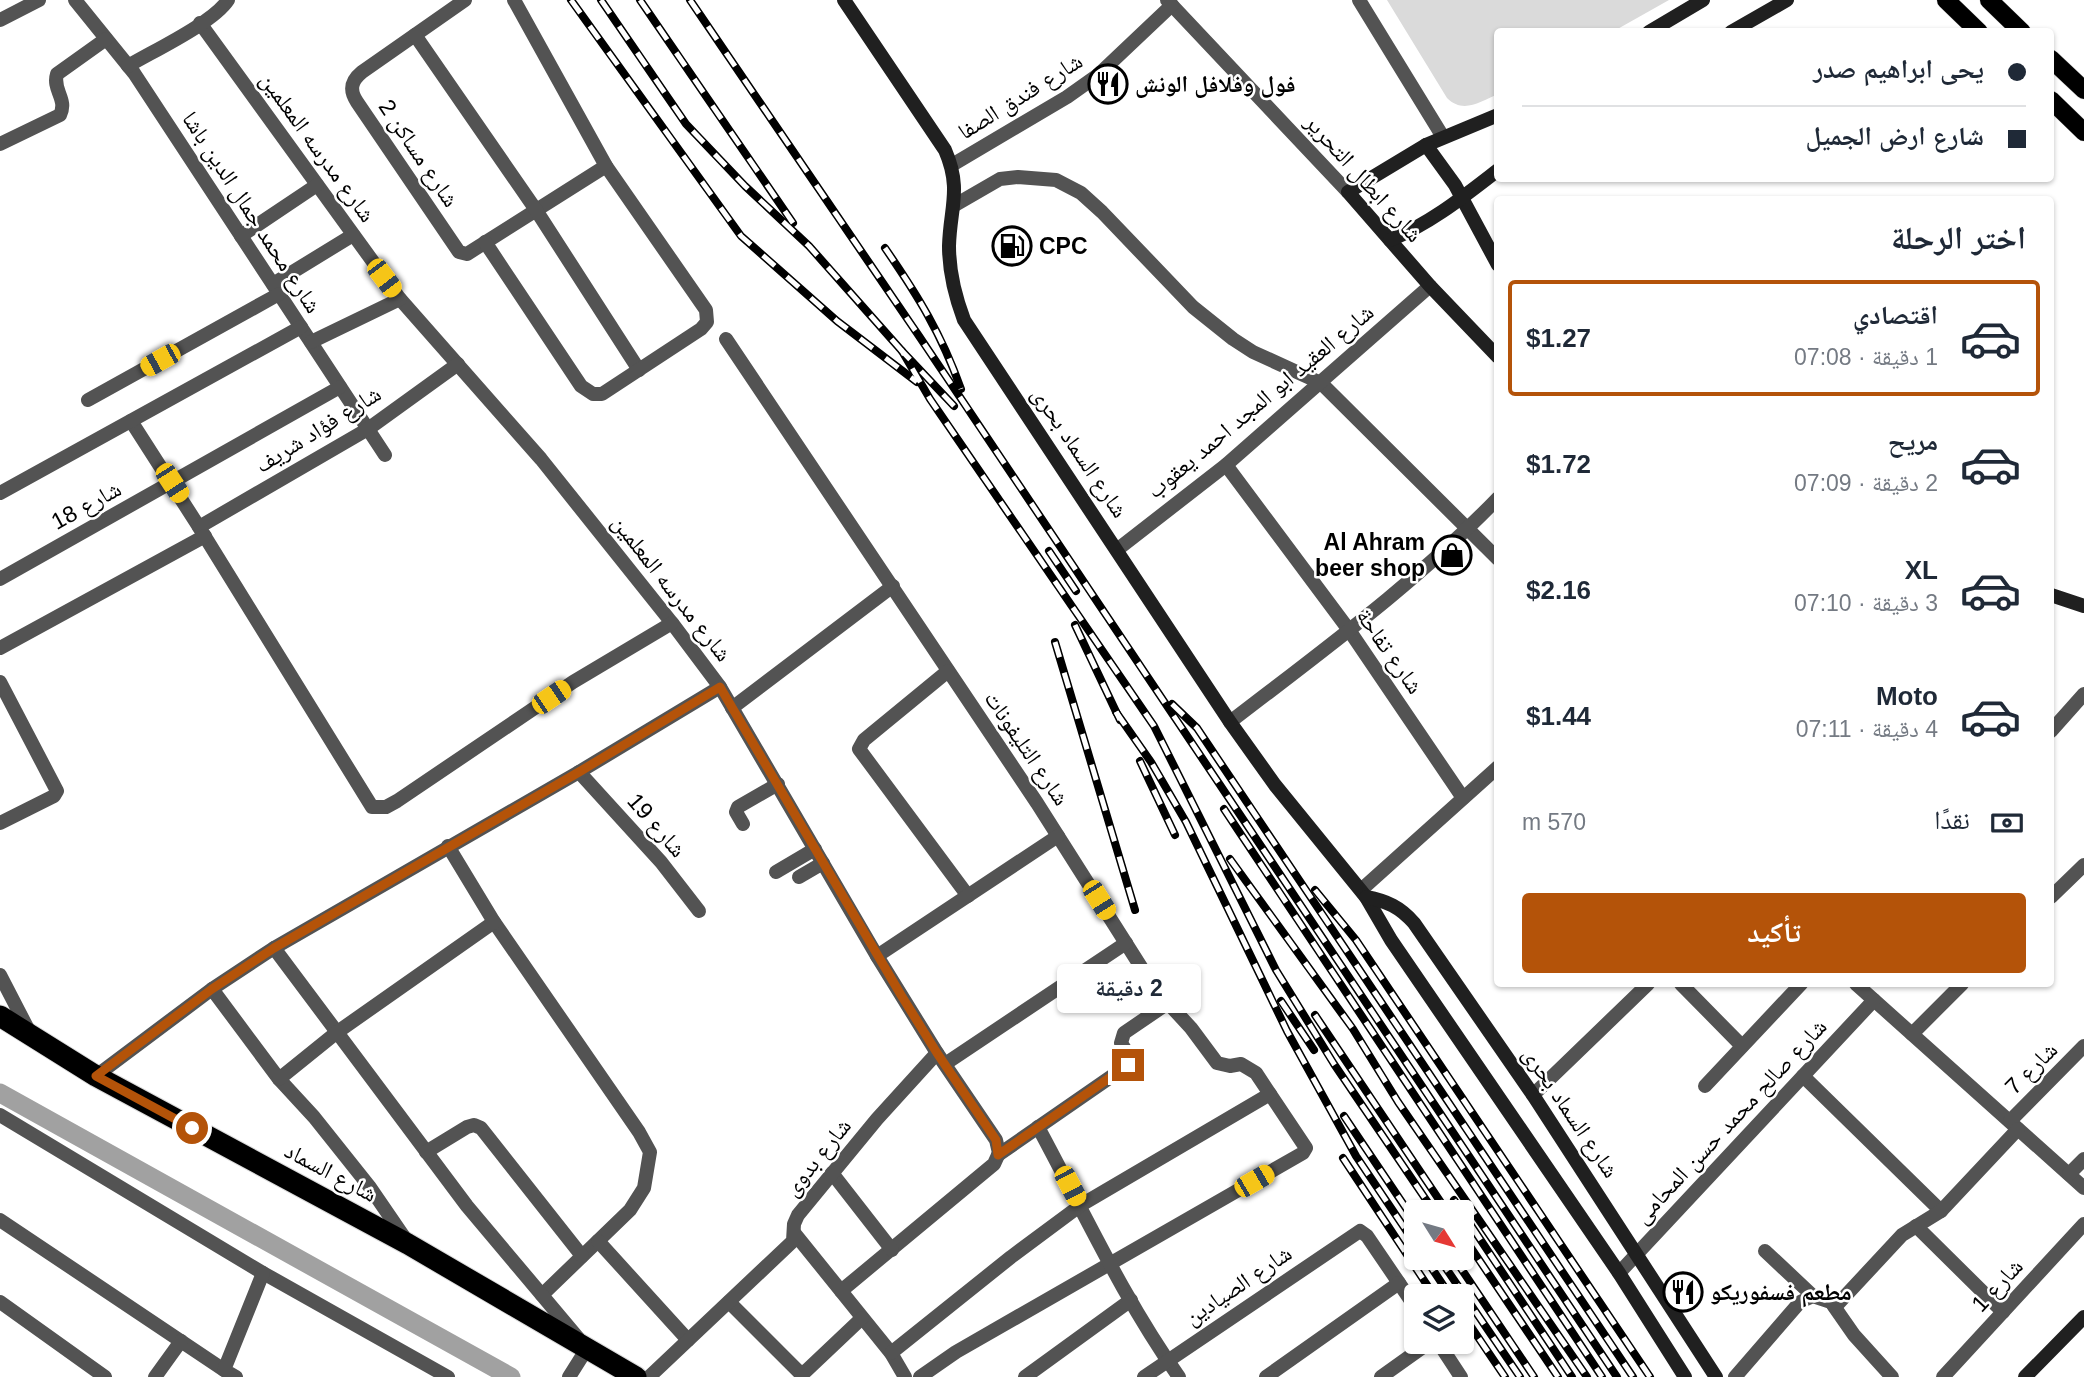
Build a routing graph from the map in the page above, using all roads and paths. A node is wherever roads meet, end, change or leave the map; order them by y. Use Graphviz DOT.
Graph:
graph roads {
  1 [pos="39,0"];
  2 [pos="75,0"];
  3 [pos="228,0"];
  4 [pos="465,0"];
  5 [pos="514,0"];
  6 [pos="844,0"];
  7 [pos="1360,0"];
  8 [pos="1703,0"];
  9 [pos="1787,0"];
  10 [pos="1946,0"];
  11 [pos="1989,0"];
  12 [pos="1169,3"];
  13 [pos="0,20"];
  14 [pos="200,23"];
  15 [pos="1656,28"];
  16 [pos="1738,28"];
  17 [pos="1975,28"];
  18 [pos="2018,28"];
  19 [pos="415,35"];
  20 [pos="106,39"];
  21 [pos="2054,62"];
  22 [pos="128,66"];
  23 [pos="2084,90"];
  24 [pos="2054,103"];
  25 [pos="1494,117"];
  26 [pos="2084,132"];
  27 [pos="1444,137"];
  28 [pos="0,144"];
  29 [pos="1426,145"];
  30 [pos="952,165"];
  31 [pos="606,166"];
  32 [pos="1494,173"];
  33 [pos="317,185"];
  34 [pos="1348,192"];
  35 [pos="1462,200"];
  36 [pos="955,205"];
  37 [pos="536,210"];
  38 [pos="353,235"];
  39 [pos="241,236"];
  40 [pos="1390,240"];
  41 [pos="485,242"];
  42 [pos="1494,258"];
  43 [pos="1430,285"];
  44 [pos="276,289"];
  45 [pos="400,299"];
  46 [pos="301,327"];
  47 [pos="726,339"];
  48 [pos="311,342"];
  49 [pos="1494,353"];
  50 [pos="458,364"];
  51 [pos="639,370"];
  52 [pos="1321,383"];
  53 [pos="340,387"];
  54 [pos="88,400"];
  55 [pos="131,421"];
  56 [pos="368,429"];
  57 [pos="385,455"];
  58 [pos="1226,465"];
  59 [pos="172,483"];
  60 [pos="0,493"];
  61 [pos="1494,502"];
  62 [pos="1468,529"];
  63 [pos="202,531"];
  64 [pos="1118,549"];
  65 [pos="1494,555"];
  66 [pos="0,579"];
  67 [pos="893,586"];
  68 [pos="2054,596"];
  69 [pos="2084,606"];
  70 [pos="672,623"];
  71 [pos="1349,630"];
  72 [pos="0,648"];
  73 [pos="948,671"];
  74 [pos="0,682"];
  75 [pos="720,687"];
  76 [pos="2084,694"];
  77 [pos="732,708"];
  78 [pos="1230,722"];
  79 [pos="2054,728"];
  80 [pos="1494,770"];
  81 [pos="579,772"];
  82 [pos="778,784"];
  83 [pos="1463,798"];
  84 [pos="0,823"];
  85 [pos="743,824"];
  86 [pos="1058,836"];
  87 [pos="449,846"];
  88 [pos="815,849"];
  89 [pos="823,863"];
  90 [pos="2084,864"];
  91 [pos="776,872"];
  92 [pos="799,877"];
  93 [pos="1364,893"];
  94 [pos="2054,894"];
  95 [pos="968,896"];
  96 [pos="699,911"];
  97 [pos="494,922"];
  98 [pos="1126,943"];
  99 [pos="274,948"];
  100 [pos="877,956"];
  101 [pos="0,975"];
  102 [pos="1645,987"];
  103 [pos="1684,987"];
  104 [pos="1798,987"];
  105 [pos="1859,987"];
  106 [pos="1959,987"];
  107 [pos="212,989"];
  108 [pos="1874,1000"];
  109 [pos="1168,1003"];
  110 [pos="0,1016"];
  111 [pos="336,1033"];
  112 [pos="1912,1034"];
  113 [pos="31,1036"];
  114 [pos="1742,1046"];
  115 [pos="2084,1046"];
  116 [pos="941,1059"];
  117 [pos="96,1076"];
  118 [pos="1804,1076"];
  119 [pos="279,1079"];
  120 [pos="1705,1086"];
  121 [pos="1270,1094"];
  122 [pos="1532,1095"];
  123 [pos="0,1115"];
  124 [pos="2014,1125"];
  125 [pos="1038,1127"];
  126 [pos="426,1152"];
  127 [pos="998,1155"];
  128 [pos="2084,1159"];
  129 [pos="832,1173"];
  130 [pos="2069,1174"];
  131 [pos="2084,1188"];
  132 [pos="1081,1205"];
  133 [pos="1941,1211"];
  134 [pos="0,1220"];
  135 [pos="2084,1224"];
  136 [pos="1916,1226"];
  137 [pos="795,1234"];
  138 [pos="598,1241"];
  139 [pos="408,1244"];
  140 [pos="891,1250"];
  141 [pos="1765,1251"];
  142 [pos="1637,1253"];
  143 [pos="582,1256"];
  144 [pos="1109,1264"];
  145 [pos="263,1273"];
  146 [pos="1619,1273"];
  147 [pos="1399,1283"];
  148 [pos="1404,1290"];
  149 [pos="841,1291"];
  150 [pos="542,1295"];
  151 [pos="1813,1296"];
  152 [pos="1131,1300"];
  153 [pos="0,1302"];
  154 [pos="729,1302"];
  155 [pos="1835,1307"];
  156 [pos="2003,1312"];
  157 [pos="2084,1317"];
  158 [pos="862,1318"];
  159 [pos="688,1340"];
  160 [pos="181,1341"];
  161 [pos="588,1351"];
  162 [pos="891,1353"];
  163 [pos="1413,1354"];
  164 [pos="1446,1354"];
  165 [pos="1167,1360"];
  166 [pos="230,1373"];
  167 [pos="571,1374"];
  168 [pos="105,1377"];
  169 [pos="155,1377"];
  170 [pos="447,1377"];
  171 [pos="636,1377"];
  172 [pos="649,1377"];
  173 [pos="905,1377"];
  174 [pos="920,1377"];
  175 [pos="1025,1377"];
  176 [pos="1144,1377"];
  177 [pos="1179,1377"];
  178 [pos="1266,1377"];
  179 [pos="1381,1377"];
  180 [pos="1461,1377"];
  181 [pos="1685,1377"];
  182 [pos="1716,1377"];
  183 [pos="1735,1377"];
  184 [pos="1892,1377"];
  185 [pos="1943,1377"];
  186 [pos="2025,1377"];
  1 -- 13 [label="street"];
  2 -- 20 [label="street, شارع محمد جمال الدين باشا"];
  3 -- 14 [label="street"];
  4 -- 19 [label="street"];
  5 -- 31 [label="street"];
  6 -- 30 [label="street, شارع السماد بحرى"];
  7 -- 27 [label="street"];
  8 -- 15 [label="street"];
  9 -- 16 [label="street"];
  10 -- 17 [label="main road"];
  11 -- 18 [label="main road"];
  12 -- 30 [label="street, شارع فندق الصفا"];
  12 -- 34 [label="street, شارع ابطال التحرير"];
  14 -- 22 [label="street"];
  14 -- 33 [label="street, شارع مدرسه المعلمين"];
  19 -- 37 [label="street"];
  19 -- 41 [label="street, شارع مساكن 2"];
  20 -- 22 [label="street, شارع محمد جمال الدين باشا"];
  20 -- 28 [label="street"];
  21 -- 23 [label="main road"];
  22 -- 39 [label="street, شارع محمد جمال الدين باشا"];
  24 -- 26 [label="main road"];
  25 -- 27 [label="street"];
  27 -- 29 [label="street"];
  29 -- 34 [label="street"];
  29 -- 35 [label="street"];
  30 -- 36 [label="street, شارع السماد بحرى"];
  31 -- 37 [label="street"];
  31 -- 51 [label="street"];
  32 -- 35 [label="street"];
  33 -- 38 [label="street, شارع مدرسه المعلمين"];
  33 -- 39 [label="street"];
  34 -- 40 [label="street, شارع ابطال التحرير"];
  35 -- 40 [label="street"];
  35 -- 42 [label="street"];
  36 -- 52 [label="street"];
  36 -- 64 [label="street, شارع السماد بحرى"];
  37 -- 41 [label="street"];
  37 -- 51 [label="street"];
  38 -- 44 [label="street"];
  38 -- 45 [label="street, شارع مدرسه المعلمين"];
  39 -- 44 [label="street, شارع محمد جمال الدين باشا"];
  40 -- 43 [label="street, شارع ابطال التحرير"];
  41 -- 51 [label="street"];
  43 -- 49 [label="street, شارع ابطال التحرير"];
  43 -- 52 [label="street, شارع العقيد ابو المجد احمد يعقوب"];
  44 -- 46 [label="street, شارع محمد جمال الدين باشا"];
  44 -- 54 [label="street"];
  45 -- 48 [label="street"];
  45 -- 50 [label="street, شارع مدرسه المعلمين"];
  46 -- 48 [label="street, شارع محمد جمال الدين باشا"];
  46 -- 55 [label="street"];
  47 -- 67 [label="street, شارع التليفونات"];
  48 -- 53 [label="street, شارع محمد جمال الدين باشا"];
  50 -- 56 [label="street, شارع فؤاد شريف"];
  50 -- 70 [label="street, شارع مدرسه المعلمين"];
  52 -- 58 [label="street, شارع العقيد ابو المجد احمد يعقوب"];
  52 -- 62 [label="street"];
  53 -- 56 [label="street, شارع محمد جمال الدين باشا"];
  53 -- 59 [label="street, شارع 18"];
  55 -- 59 [label="street"];
  55 -- 60 [label="street"];
  56 -- 57 [label="street, شارع محمد جمال الدين باشا"];
  56 -- 63 [label="street, شارع فؤاد شريف"];
  58 -- 64 [label="street, شارع العقيد ابو المجد احمد يعقوب"];
  58 -- 71 [label="street, شارع تفاحة"];
  59 -- 63 [label="street"];
  59 -- 66 [label="street, شارع 18"];
  61 -- 62 [label="street"];
  62 -- 65 [label="street"];
  62 -- 71 [label="street"];
  63 -- 70 [label="street"];
  63 -- 72 [label="street, شارع فؤاد شريف"];
  64 -- 78 [label="street, شارع السماد بحرى"];
  67 -- 73 [label="street, شارع التليفونات"];
  67 -- 77 [label="street"];
  68 -- 69 [label="street"];
  70 -- 75 [label="street, شارع مدرسه المعلمين"];
  71 -- 78 [label="street"];
  71 -- 83 [label="street, شارع تفاحة"];
  73 -- 86 [label="street, شارع التليفونات"];
  73 -- 95 [label="street"];
  74 -- 84 [label="street"];
  75 -- 77 [label="street, شارع مدرسه المعلمين"];
  75 -- 81 [label="street"];
  76 -- 79 [label="street"];
  77 -- 82 [label="street, شارع مدرسه المعلمين"];
  78 -- 93 [label="street, شارع السماد بحرى"];
  80 -- 83 [label="street"];
  81 -- 87 [label="street"];
  81 -- 96 [label="street, شارع 19"];
  82 -- 85 [label="street"];
  82 -- 88 [label="street, شارع مدرسه المعلمين"];
  83 -- 93 [label="street"];
  86 -- 95 [label="street"];
  86 -- 98 [label="street, شارع التليفونات"];
  87 -- 97 [label="street"];
  87 -- 99 [label="street"];
  88 -- 89 [label="street, شارع مدرسه المعلمين"];
  88 -- 91 [label="street"];
  89 -- 92 [label="street"];
  89 -- 100 [label="street, شارع مدرسه المعلمين"];
  90 -- 94 [label="street"];
  93 -- 122 [label="street, شارع السماد بحرى"];
  93 -- 146 [label="street, شارع السماد بحرى"];
  95 -- 100 [label="street"];
  97 -- 111 [label="street"];
  97 -- 138 [label="street"];
  98 -- 109 [label="street, شارع التليفونات"];
  98 -- 116 [label="street, شارع بدوى"];
  99 -- 107 [label="street"];
  99 -- 111 [label="street"];
  100 -- 116 [label="street, شارع مدرسه المعلمين"];
  101 -- 113 [label="street"];
  102 -- 122 [label="street"];
  103 -- 114 [label="street"];
  104 -- 114 [label="street"];
  105 -- 108 [label="street"];
  106 -- 112 [label="street"];
  107 -- 117 [label="street"];
  107 -- 119 [label="street"];
  108 -- 112 [label="street"];
  108 -- 118 [label="street, شارع صالح محمد حسن المحامى"];
  109 -- 121 [label="street, شارع التليفونات"];
  109 -- 125 [label="street"];
  110 -- 113 [label="highway, شارع السماد"];
  111 -- 119 [label="street"];
  111 -- 126 [label="street"];
  112 -- 124 [label="street"];
  113 -- 117 [label="highway, شارع السماد"];
  114 -- 120 [label="street"];
  115 -- 124 [label="street, شارع 7"];
  116 -- 127 [label="street, شارع مدرسه المعلمين"];
  116 -- 129 [label="street, شارع بدوى"];
  117 -- 139 [label="highway, شارع السماد"];
  118 -- 133 [label="street"];
  118 -- 142 [label="street, شارع صالح محمد حسن المحامى"];
  119 -- 139 [label="street"];
  121 -- 132 [label="street"];
  121 -- 144 [label="street, شارع التليفونات"];
  122 -- 142 [label="street, شارع السماد بحرى"];
  123 -- 145 [label="street"];
  124 -- 130 [label="street"];
  124 -- 133 [label="street, شارع 7"];
  125 -- 127 [label="street"];
  125 -- 132 [label="street"];
  126 -- 143 [label="street"];
  126 -- 150 [label="street"];
  127 -- 140 [label="street"];
  128 -- 130 [label="street"];
  129 -- 137 [label="street, شارع بدوى"];
  129 -- 140 [label="street"];
  130 -- 131 [label="street"];
  132 -- 144 [label="street"];
  132 -- 162 [label="street"];
  133 -- 136 [label="street, شارع 7"];
  134 -- 160 [label="street"];
  135 -- 156 [label="street, شارع 1"];
  136 -- 155 [label="street, شارع 7"];
  136 -- 156 [label="street"];
  137 -- 149 [label="street"];
  137 -- 154 [label="street, شارع بدوى"];
  138 -- 143 [label="street"];
  138 -- 159 [label="street"];
  139 -- 161 [label="highway, شارع السماد"];
  140 -- 149 [label="street"];
  141 -- 151 [label="street"];
  142 -- 146 [label="street, شارع صالح محمد حسن المحامى"];
  142 -- 182 [label="street, شارع السماد بحرى"];
  143 -- 150 [label="street"];
  144 -- 152 [label="street"];
  144 -- 174 [label="street"];
  145 -- 166 [label="street"];
  145 -- 170 [label="street"];
  146 -- 181 [label="street, شارع السماد بحرى"];
  147 -- 148 [label="street"];
  147 -- 165 [label="street, شارع الصيادين"];
  147 -- 178 [label="street"];
  149 -- 158 [label="street"];
  150 -- 161 [label="street"];
  151 -- 155 [label="street"];
  151 -- 183 [label="street"];
  152 -- 165 [label="street"];
  152 -- 175 [label="street"];
  153 -- 168 [label="street"];
  154 -- 158 [label="street"];
  154 -- 159 [label="street, شارع بدوى"];
  155 -- 184 [label="street"];
  156 -- 185 [label="street, شارع 1"];
  157 -- 186 [label="street"];
  158 -- 162 [label="street"];
  159 -- 172 [label="street, شارع بدوى"];
  160 -- 166 [label="street"];
  160 -- 169 [label="street"];
  161 -- 167 [label="street"];
  161 -- 171 [label="highway, شارع السماد"];
  162 -- 173 [label="street"];
  163 -- 179 [label="street"];
  164 -- 180 [label="street"];
  165 -- 176 [label="street, شارع الصيادين"];
  165 -- 177 [label="street"];
}
